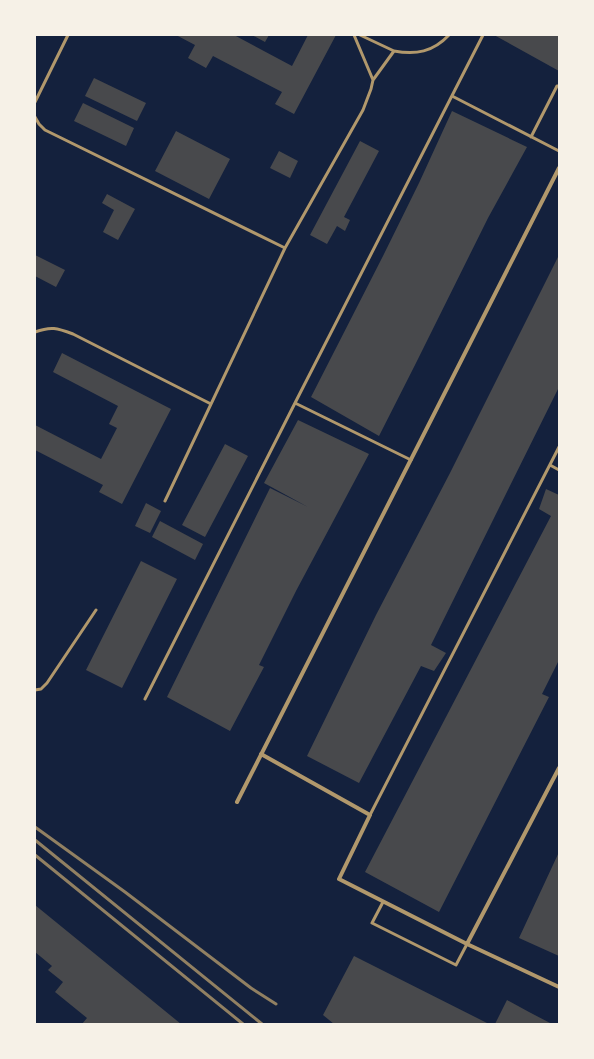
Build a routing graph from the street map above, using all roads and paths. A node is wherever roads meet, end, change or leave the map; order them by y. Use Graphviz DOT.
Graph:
graph roads {
  1 [pos="68,35"];
  2 [pos="354,35"];
  3 [pos="360,35"];
  4 [pos="449,35"];
  5 [pos="483,35"];
  6 [pos="394,51"];
  7 [pos="373,80"];
  8 [pos="559,86"];
  9 [pos="452,96"];
  10 [pos="35,102"];
  11 [pos="35,117"];
  12 [pos="531,137"];
  13 [pos="559,151"];
  14 [pos="559,168"];
  15 [pos="285,248"];
  16 [pos="35,332"];
  17 [pos="295,402"];
  18 [pos="211,404"];
  19 [pos="559,447"];
  20 [pos="411,460"];
  21 [pos="550,465"];
  22 [pos="559,470"];
  23 [pos="165,501"];
  24 [pos="96,610"];
  25 [pos="35,690"];
  26 [pos="145,698"];
  27 [pos="261,754"];
  28 [pos="559,768"];
  29 [pos="237,802"];
  30 [pos="370,815"];
  31 [pos="383,902"];
  32 [pos="467,944"];
  33 [pos="559,987"];
  1 -- 10 [label="lane"];
  2 -- 7 [label="lane"];
  3 -- 6 [label="lane"];
  4 -- 6 [label="lane"];
  5 -- 9 [label="lane"];
  6 -- 7 [label="lane"];
  7 -- 15 [label="lane"];
  8 -- 12 [label="lane"];
  9 -- 12 [label="lane"];
  9 -- 17 [label="lane"];
  11 -- 15 [label="lane"];
  12 -- 13 [label="lane"];
  14 -- 20 [label="street"];
  15 -- 18 [label="lane"];
  16 -- 18 [label="lane"];
  17 -- 20 [label="lane"];
  17 -- 26 [label="lane"];
  18 -- 23 [label="lane"];
  19 -- 21 [label="lane"];
  20 -- 27 [label="street"];
  21 -- 22 [label="lane"];
  21 -- 30 [label="lane"];
  24 -- 25 [label="lane"];
  27 -- 29 [label="street"];
  27 -- 30 [label="street"];
  28 -- 32 [label="street"];
  30 -- 31 [label="street"];
  31 -- 32 [label="street"];
  31 -- 32 [label="lane"];
  32 -- 33 [label="street"];
}
